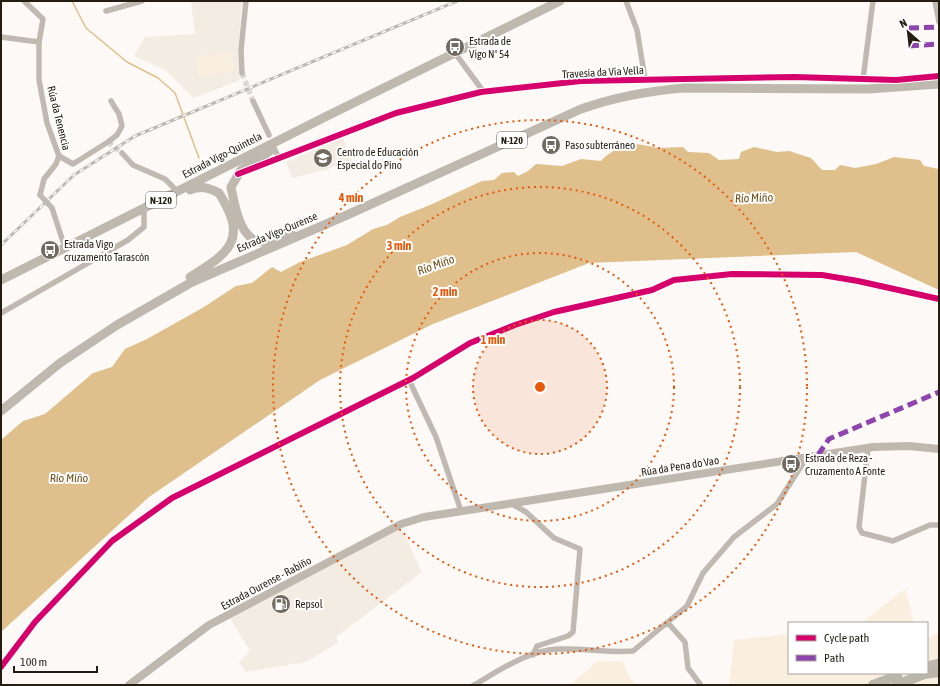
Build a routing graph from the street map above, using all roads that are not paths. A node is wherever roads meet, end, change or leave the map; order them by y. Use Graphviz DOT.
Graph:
graph roads {
  1 [pos="24,1"];
  2 [pos="142,1"];
  3 [pos="246,1"];
  4 [pos="560,1"];
  5 [pos="626,1"];
  6 [pos="873,1"];
  7 [pos="935,1"];
  8 [pos="135,2"];
  9 [pos="106,11"];
  10 [pos="939,22"];
  11 [pos="1,37"];
  12 [pos="39,42"];
  13 [pos="455,53"];
  14 [pos="242,73"];
  15 [pos="939,76"];
  16 [pos="645,79"];
  17 [pos="863,79"];
  18 [pos="939,84"];
  19 [pos="483,91"];
  20 [pos="111,101"];
  21 [pos="253,101"];
  22 [pos="329,114"];
  23 [pos="291,134"];
  24 [pos="269,135"];
  25 [pos="274,148"];
  26 [pos="262,149"];
  27 [pos="122,153"];
  28 [pos="59,156"];
  29 [pos="279,158"];
  30 [pos="238,174"];
  31 [pos="420,182"];
  32 [pos="177,191"];
  33 [pos="144,208"];
  34 [pos="65,248"];
  35 [pos="1,280"];
  36 [pos="1,313"];
  37 [pos="117,325"];
  38 [pos="409,380"];
  39 [pos="1,411"];
  40 [pos="868,448"];
  41 [pos="939,449"];
  42 [pos="807,457"];
  43 [pos="512,503"];
  44 [pos="461,511"];
  45 [pos="424,517"];
  46 [pos="939,525"];
  47 [pos="668,623"];
  48 [pos="533,655"];
  49 [pos="939,663"];
  50 [pos="928,666"];
  51 [pos="939,672"];
  52 [pos="928,673"];
  53 [pos="924,674"];
  54 [pos="899,678"];
  55 [pos="700,684"];
  56 [pos="129,685"];
  57 [pos="474,685"];
  58 [pos="873,685"];
  59 [pos="883,685"];
  1 -- 12 [label="street, Rúa da Tenencia"];
  2 -- 8 [label="street"];
  3 -- 14 [label="street"];
  4 -- 13 [label="highway, N-120"];
  5 -- 16 [label="street"];
  6 -- 17 [label="street"];
  7 -- 10 [label="street"];
  8 -- 9 [label="street"];
  11 -- 12 [label="street"];
  12 -- 28 [label="street, Rúa da Tenencia"];
  13 -- 19 [label="street"];
  13 -- 22 [label="highway, Estrada Vigo-Quintela / N-120"];
  15 -- 17 [label="street, Travesía da Vía Vella"];
  16 -- 17 [label="street, Travesía da Vía Vella"];
  16 -- 19 [label="street, Travesía da Vía Vella"];
  18 -- 31 [label="highway, Estrada Vigo-Ourense / N-120"];
  19 -- 29 [label="street, Travesía da Vía Vella"];
  20 -- 28 [label="street"];
  21 -- 24 [label="street"];
  22 -- 23 [label="highway, Estrada Vigo-Quintela / N-120"];
  22 -- 25 [label="highway"];
  23 -- 24 [label="street"];
  23 -- 26 [label="highway, Estrada Vigo-Quintela / N-120"];
  24 -- 26 [label="street"];
  25 -- 29 [label="street"];
  25 -- 30 [label="highway"];
  26 -- 32 [label="highway, Estrada Vigo-Quintela / N-120"];
  27 -- 32 [label="street"];
  28 -- 34 [label="street, Rúa da Tenencia, bridge"];
  29 -- 30 [label="street, Travesía da Vía Vella"];
  30 -- 31 [label="highway"];
  31 -- 37 [label="highway, Estrada Vigo-Ourense / N-120"];
  32 -- 33 [label="highway, Estrada Vigo-Quintela / N-120"];
  33 -- 34 [label="highway, Estrada Vigo-Quintela / N-120"];
  33 -- 36 [label="street"];
  33 -- 37 [label="highway"];
  34 -- 35 [label="highway, Estrada Vigo-Quintela / N-120"];
  37 -- 39 [label="highway, Estrada Vigo-Ourense / N-120"];
  38 -- 44 [label="street"];
  40 -- 41 [label="main road, Rúa da Pena do Vao"];
  40 -- 42 [label="main road, Rúa da Pena do Vao"];
  40 -- 46 [label="street"];
  42 -- 43 [label="main road, Rúa da Pena do Vao"];
  42 -- 47 [label="street"];
  43 -- 44 [label="main road, Rúa da Pena do Vao"];
  43 -- 48 [label="street"];
  44 -- 45 [label="main road, Rúa da Pena do Vao"];
  45 -- 56 [label="main road, Estrada Ourense - Rabiño"];
  47 -- 48 [label="street"];
  47 -- 55 [label="street"];
  48 -- 57 [label="street"];
  49 -- 50 [label="highway"];
  51 -- 52 [label="highway"];
  53 -- 54 [label="highway"];
  54 -- 58 [label="highway"];
  54 -- 59 [label="highway"];
}
